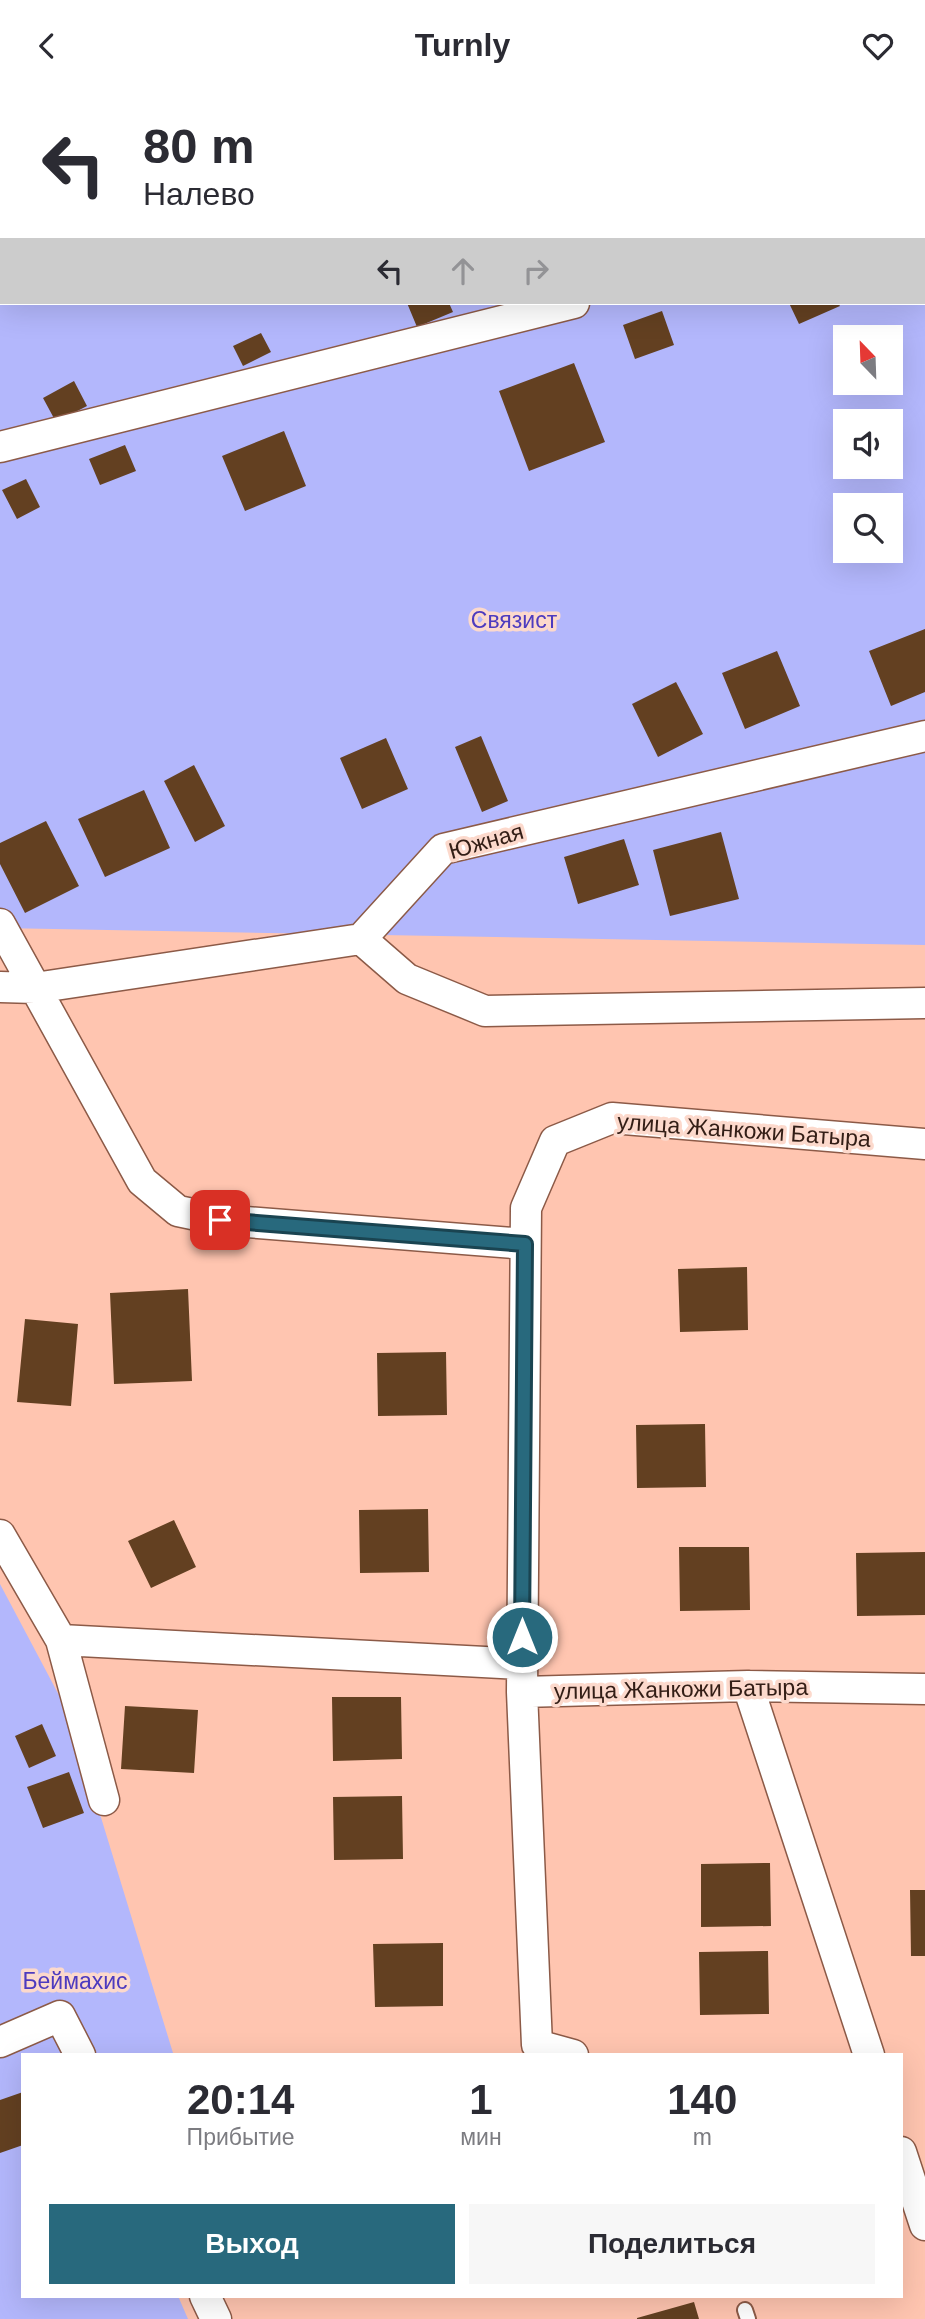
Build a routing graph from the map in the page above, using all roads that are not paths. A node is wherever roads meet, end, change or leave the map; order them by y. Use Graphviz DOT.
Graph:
graph roads {
  1 [pos="567,305"];
  2 [pos="0,447"];
  3 [pos="925,736"];
  4 [pos="0,924"];
  5 [pos="361,939"];
  6 [pos="0,987"];
  7 [pos="35,988"];
  8 [pos="925,1003"];
  9 [pos="925,1144"];
  10 [pos="525,1244"];
  11 [pos="0,1535"];
  12 [pos="61,1640"];
  13 [pos="522,1678"];
  14 [pos="748,1686"];
  15 [pos="925,1689"];
  16 [pos="104,1800"];
  17 [pos="0,2042"];
  18 [pos="79,2053"];
  19 [pos="566,2053"];
  20 [pos="868,2053"];
  21 [pos="903,2157"];
  22 [pos="925,2225"];
  23 [pos="206,2298"];
  24 [pos="216,2319"];
  1 -- 2 [label="street"];
  3 -- 5 [label="street, Южная"];
  4 -- 7 [label="street"];
  5 -- 7 [label="street"];
  5 -- 8 [label="street"];
  6 -- 7 [label="street"];
  7 -- 10 [label="street"];
  9 -- 10 [label="street, улица Жанкожи Батыра"];
  10 -- 13 [label="street"];
  11 -- 12 [label="street"];
  12 -- 13 [label="street, улица Жанкожи Батыра"];
  12 -- 16 [label="street"];
  13 -- 14 [label="street, улица Жанкожи Батыра"];
  13 -- 19 [label="street"];
  14 -- 15 [label="street, улица Жанкожи Батыра"];
  14 -- 20 [label="street"];
  17 -- 18 [label="street"];
  21 -- 22 [label="street"];
  23 -- 24 [label="street"];
}
